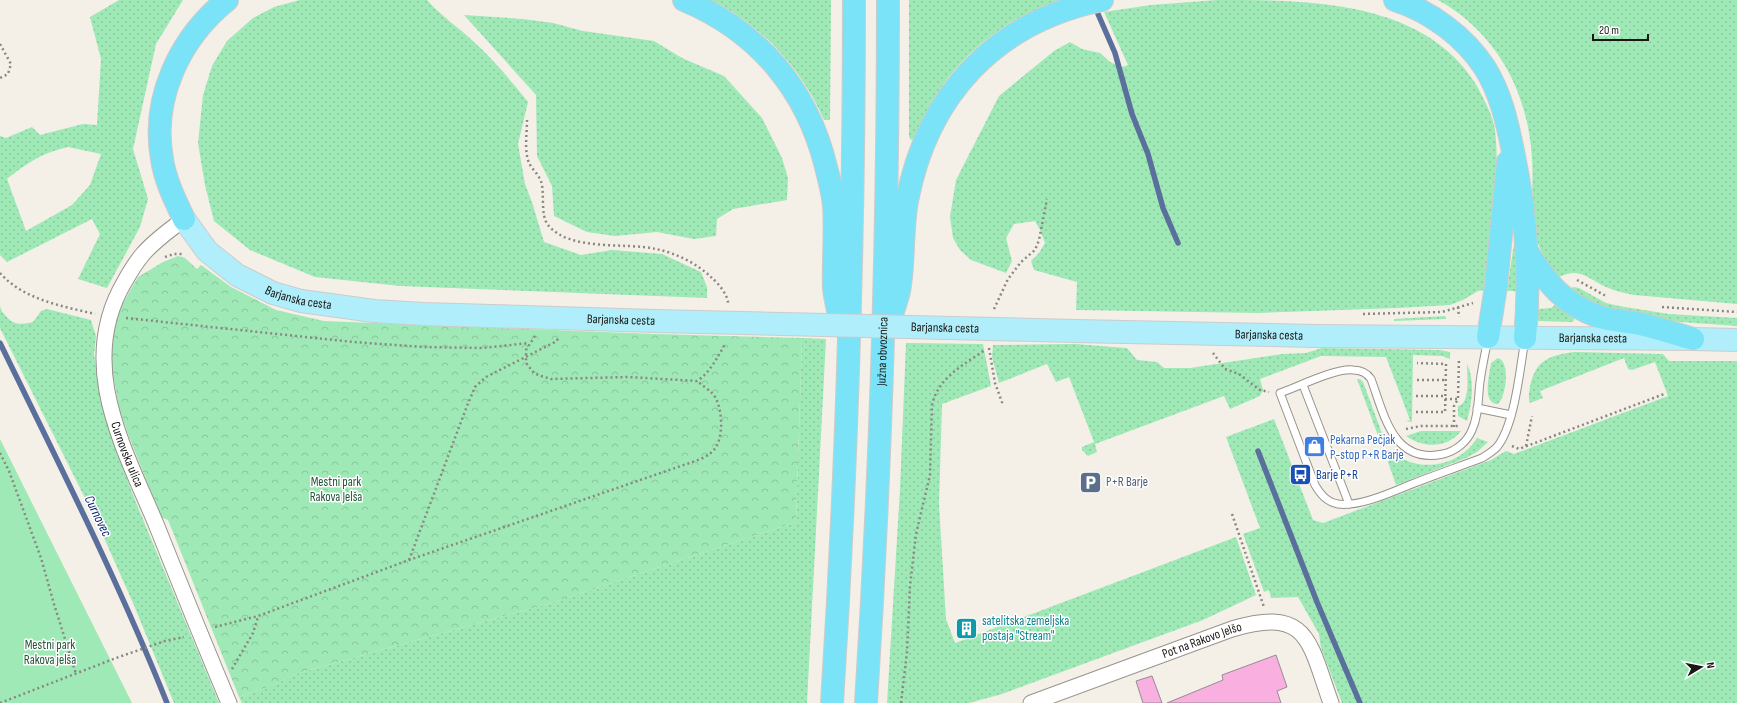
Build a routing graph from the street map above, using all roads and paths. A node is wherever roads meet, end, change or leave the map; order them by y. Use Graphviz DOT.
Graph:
graph roads {
  1 [pos="227,0"];
  2 [pos="684,0"];
  3 [pos="854,0"];
  4 [pos="888,0"];
  5 [pos="1102,0"];
  6 [pos="1395,0"];
  7 [pos="0,44"];
  8 [pos="0,78"];
  9 [pos="527,120"];
  10 [pos="1510,137"];
  11 [pos="1047,199"];
  12 [pos="184,219"];
  13 [pos="1528,252"];
  14 [pos="187,255"];
  15 [pos="133,267"];
  16 [pos="0,273"];
  17 [pos="1572,280"];
  18 [pos="1608,296"];
  19 [pos="1657,306"];
  20 [pos="728,307"];
  21 [pos="1737,312"];
  22 [pos="994,313"];
  23 [pos="108,317"];
  24 [pos="540,318"];
  25 [pos="1201,334"];
  26 [pos="1488,337"];
  27 [pos="1525,338"];
  28 [pos="728,339"];
  29 [pos="1693,339"];
  30 [pos="1737,340"];
  31 [pos="557,341"];
  32 [pos="883,341"];
  33 [pos="529,344"];
  34 [pos="525,356"];
  35 [pos="1459,356"];
  36 [pos="848,361"];
  37 [pos="1417,363"];
  38 [pos="1417,380"];
  39 [pos="1445,380"];
  40 [pos="697,381"];
  41 [pos="1303,384"];
  42 [pos="1280,394"];
  43 [pos="1664,394"];
  44 [pos="1416,396"];
  45 [pos="1445,397"];
  46 [pos="1458,399"];
  47 [pos="1003,405"];
  48 [pos="1478,408"];
  49 [pos="1416,412"];
  50 [pos="1511,415"];
  51 [pos="1532,416"];
  52 [pos="1465,426"];
  53 [pos="1454,427"];
  54 [pos="1401,432"];
  55 [pos="1511,446"];
  56 [pos="1526,447"];
  57 [pos="1390,449"];
  58 [pos="0,453"];
  59 [pos="1386,458"];
  60 [pos="1349,504"];
  61 [pos="1232,514"];
  62 [pos="409,560"];
  63 [pos="1260,594"];
  64 [pos="258,616"];
  65 [pos="199,632"];
  66 [pos="165,641"];
  67 [pos="76,674"];
  68 [pos="219,678"];
  69 [pos="0,703"];
  70 [pos="229,703"];
  71 [pos="832,703"];
  72 [pos="866,703"];
  73 [pos="901,703"];
  74 [pos="1032,703"];
  75 [pos="1331,703"];
  1 -- 12 [label="highway"];
  2 -- 36 [label="highway"];
  3 -- 36 [label="highway"];
  4 -- 32 [label="highway, Južna obvoznica"];
  5 -- 32 [label="highway"];
  6 -- 10 [label="highway"];
  7 -- 8 [label="path"];
  9 -- 20 [label="path"];
  10 -- 13 [label="highway"];
  10 -- 26 [label="highway"];
  11 -- 22 [label="path"];
  12 -- 15 [label="street, Curnovska ulica"];
  12 -- 24 [label="main road, Barjanska cesta"];
  13 -- 27 [label="highway"];
  13 -- 29 [label="highway"];
  14 -- 15 [label="path"];
  15 -- 23 [label="street, Curnovska ulica"];
  16 -- 23 [label="path"];
  17 -- 18 [label="path"];
  19 -- 21 [label="path"];
  23 -- 33 [label="path"];
  23 -- 65 [label="street, Curnovska ulica"];
  24 -- 25 [label="main road, Barjanska cesta, bridge"];
  24 -- 33 [label="path"];
  25 -- 26 [label="main road, Barjanska cesta"];
  25 -- 42 [label="path"];
  26 -- 27 [label="main road, Barjanska cesta"];
  26 -- 48 [label="lane"];
  27 -- 29 [label="main road, Barjanska cesta"];
  27 -- 50 [label="lane"];
  28 -- 40 [label="path"];
  29 -- 30 [label="main road, Barjanska cesta"];
  31 -- 34 [label="path"];
  32 -- 72 [label="highway, Južna obvoznica"];
  33 -- 34 [label="path"];
  34 -- 40 [label="path"];
  34 -- 62 [label="path"];
  35 -- 46 [label="path"];
  36 -- 71 [label="highway"];
  37 -- 39 [label="path"];
  38 -- 39 [label="path"];
  39 -- 45 [label="path"];
  40 -- 62 [label="path"];
  41 -- 42 [label="lane"];
  41 -- 48 [label="lane"];
  41 -- 60 [label="lane"];
  42 -- 60 [label="lane"];
  43 -- 56 [label="path"];
  44 -- 45 [label="path"];
  45 -- 46 [label="path"];
  45 -- 49 [label="path"];
  46 -- 53 [label="path"];
  47 -- 73 [label="path"];
  48 -- 50 [label="lane"];
  50 -- 60 [label="lane"];
  51 -- 56 [label="path"];
  52 -- 53 [label="path"];
  53 -- 54 [label="path"];
  55 -- 56 [label="path"];
  57 -- 59 [label="path"];
  58 -- 67 [label="path"];
  61 -- 63 [label="path"];
  62 -- 64 [label="path"];
  64 -- 65 [label="path"];
  64 -- 68 [label="path"];
  65 -- 68 [label="street, Curnovska ulica"];
  66 -- 67 [label="path"];
  67 -- 69 [label="path"];
  68 -- 70 [label="street, Curnovska ulica"];
  74 -- 75 [label="street, Pot na Rakovo Jelšo"];
}
